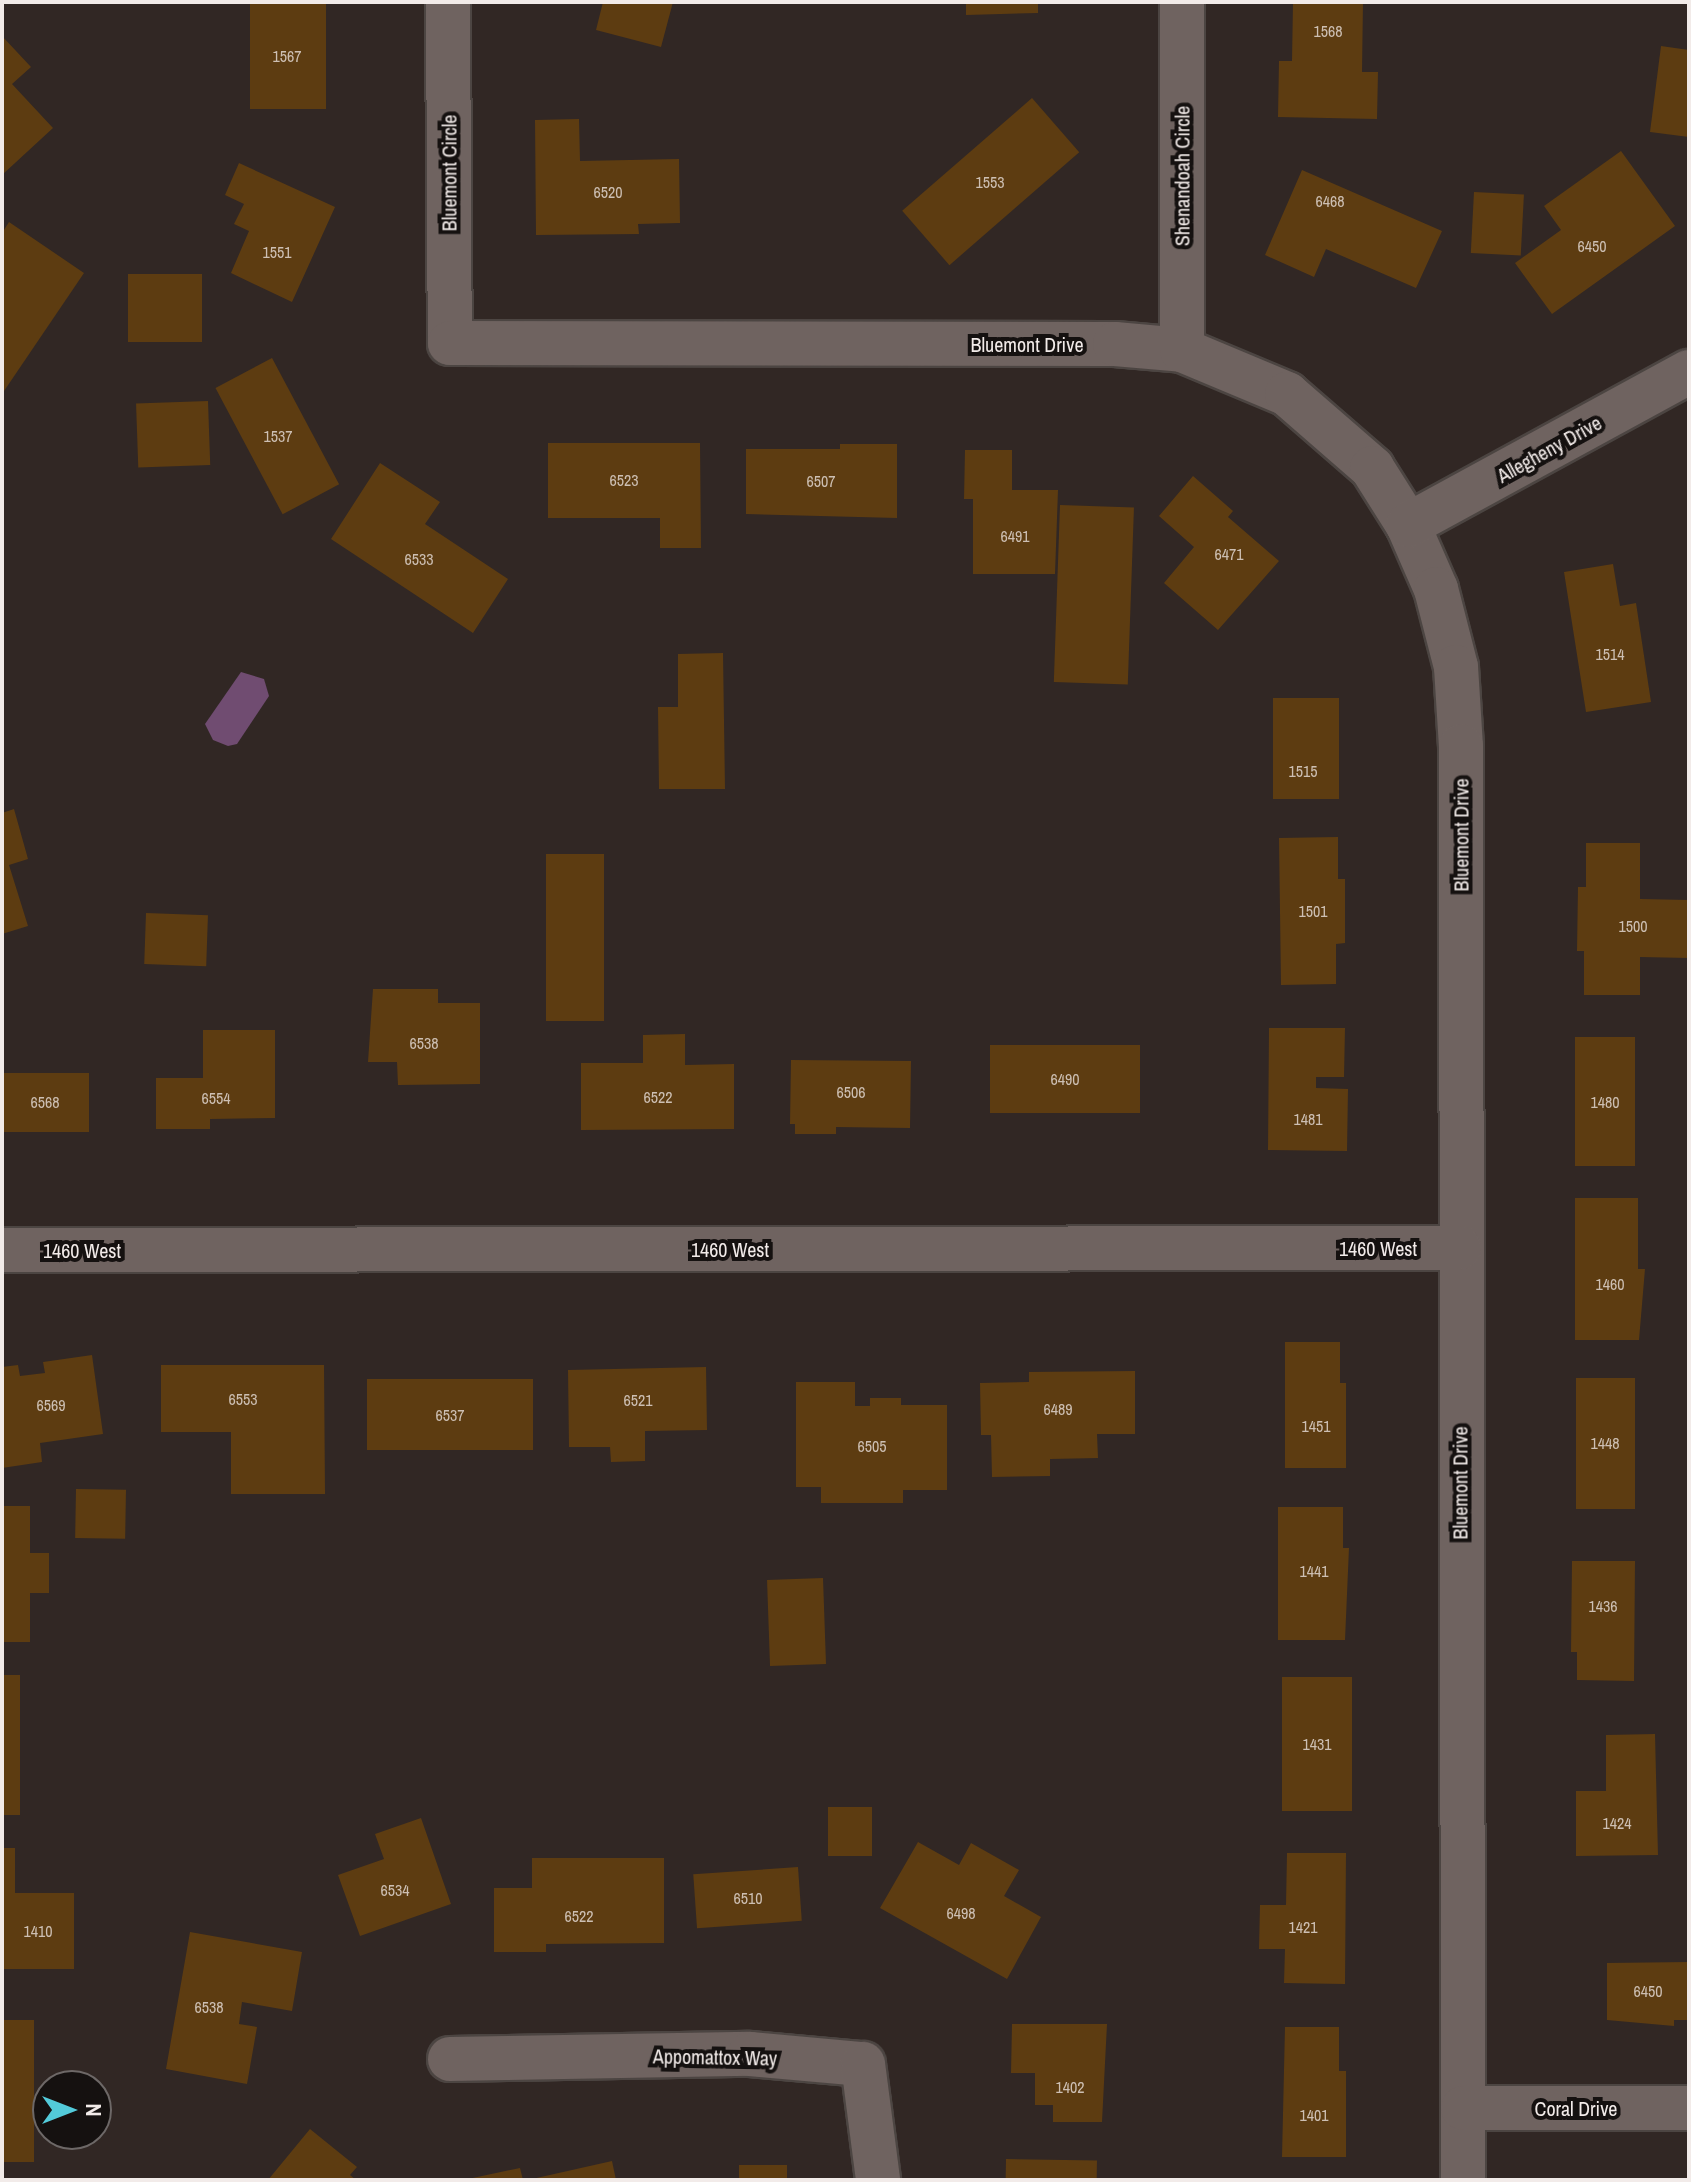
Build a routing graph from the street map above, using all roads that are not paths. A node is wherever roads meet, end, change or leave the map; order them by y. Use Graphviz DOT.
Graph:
graph roads {
  1 [pos="448,2"];
  2 [pos="1182,2"];
  3 [pos="450,343"];
  4 [pos="1182,350"];
  5 [pos="1689,372"];
  6 [pos="1408,525"];
  7 [pos="1459,1248"];
  8 [pos="2,1250"];
  9 [pos="450,2059"];
  10 [pos="1463,2108"];
  11 [pos="1689,2108"];
  12 [pos="878,2180"];
  13 [pos="1463,2180"];
  1 -- 3 [label="street, Bluemont Circle"];
  2 -- 4 [label="street, Shenandoah Circle"];
  3 -- 4 [label="street, Bluemont Drive"];
  4 -- 6 [label="street, Bluemont Drive"];
  5 -- 6 [label="street, Allegheny Drive"];
  6 -- 7 [label="street, Bluemont Drive"];
  7 -- 8 [label="street, 1460 West"];
  7 -- 10 [label="street, Bluemont Drive"];
  9 -- 12 [label="street, Appomattox Way"];
  10 -- 11 [label="street, Coral Drive"];
  10 -- 13 [label="street, Bluemont Drive"];
}
